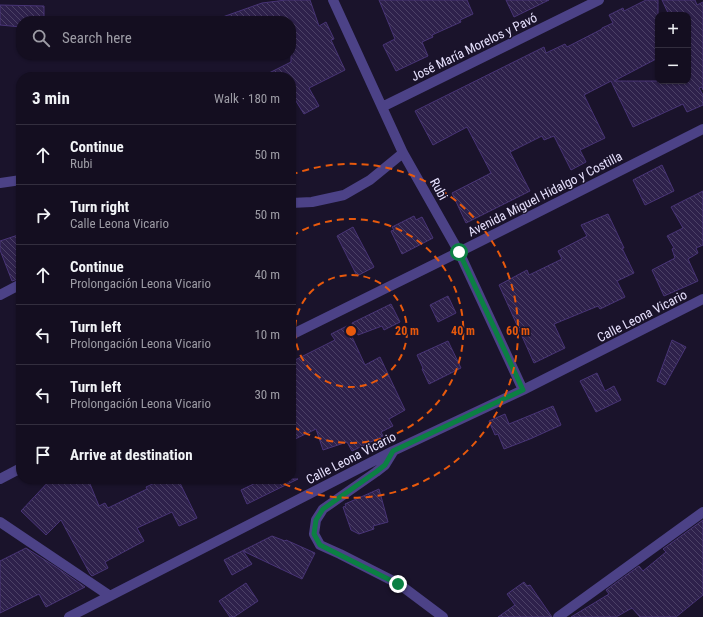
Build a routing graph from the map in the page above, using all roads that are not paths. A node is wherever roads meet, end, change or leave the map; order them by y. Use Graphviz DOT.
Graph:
graph roads {
  1 [pos="333,0"];
  2 [pos="599,0"];
  3 [pos="382,107"];
  4 [pos="703,129"];
  5 [pos="403,153"];
  6 [pos="16,181"];
  7 [pos="0,183"];
  8 [pos="296,203"];
  9 [pos="459,252"];
  10 [pos="16,286"];
  11 [pos="0,294"];
  12 [pos="703,299"];
  13 [pos="296,332"];
  14 [pos="523,390"];
  15 [pos="393,451"];
  16 [pos="16,471"];
  17 [pos="0,479"];
  18 [pos="703,512"];
  19 [pos="0,522"];
  20 [pos="110,596"];
  21 [pos="69,617"];
  22 [pos="443,617"];
  23 [pos="558,617"];
  1 -- 3 [label="street, Rubi"];
  2 -- 3 [label="street, José María Morelos y Pavó"];
  3 -- 5 [label="street, Rubi"];
  4 -- 9 [label="street, Avenida Miguel Hidalgo y Costilla"];
  5 -- 8 [label="street"];
  5 -- 9 [label="street, Rubi"];
  6 -- 7 [label="street"];
  9 -- 13 [label="street, Avenida Miguel Hidalgo y Costilla"];
  9 -- 14 [label="street, Rubi"];
  10 -- 11 [label="street"];
  12 -- 14 [label="street, Calle Leona Vicario"];
  14 -- 15 [label="street, Calle Leona Vicario"];
  15 -- 20 [label="street, Calle Leona Vicario"];
  15 -- 22 [label="street"];
  16 -- 17 [label="street"];
  18 -- 23 [label="street"];
  19 -- 20 [label="street"];
  20 -- 21 [label="street, Calle Leona Vicario"];
}
